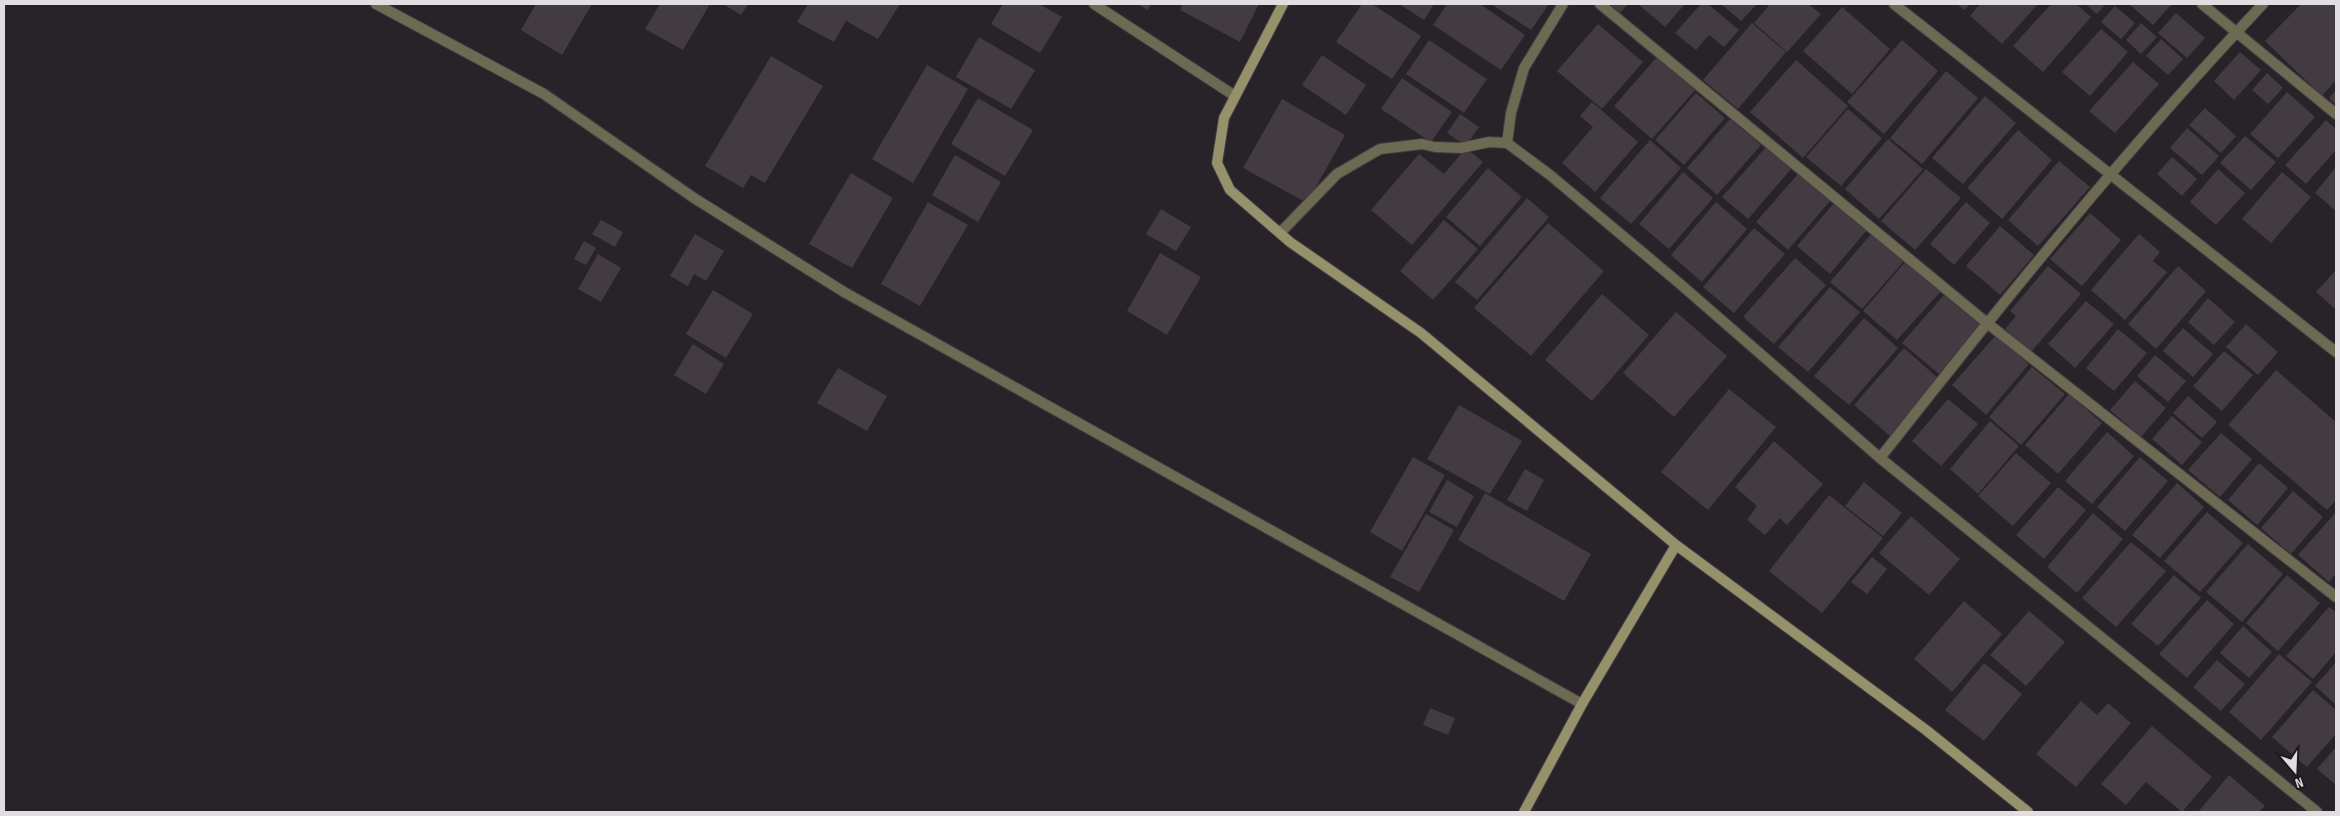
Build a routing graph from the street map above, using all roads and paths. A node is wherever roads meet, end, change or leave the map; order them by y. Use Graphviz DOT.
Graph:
graph roads {
  1 [pos="376,4"];
  2 [pos="1094,4"];
  3 [pos="1283,4"];
  4 [pos="1563,4"];
  5 [pos="1600,4"];
  6 [pos="1894,4"];
  7 [pos="2202,4"];
  8 [pos="2263,4"];
  9 [pos="2236,32"];
  10 [pos="1235,96"];
  11 [pos="2336,114"];
  12 [pos="1507,143"];
  13 [pos="2110,172"];
  14 [pos="1280,233"];
  15 [pos="1987,323"];
  16 [pos="2336,352"];
  17 [pos="1880,458"];
  18 [pos="1676,545"];
  19 [pos="2336,597"];
  20 [pos="1582,704"];
  21 [pos="1524,812"];
  22 [pos="2028,812"];
  23 [pos="2317,812"];
  1 -- 20 [label="street"];
  2 -- 10 [label="street"];
  3 -- 10 [label="street"];
  4 -- 12 [label="street"];
  5 -- 15 [label="street"];
  6 -- 13 [label="street"];
  7 -- 9 [label="street"];
  8 -- 9 [label="street"];
  9 -- 11 [label="street"];
  9 -- 13 [label="street"];
  10 -- 14 [label="street"];
  12 -- 14 [label="street"];
  12 -- 17 [label="street"];
  13 -- 15 [label="street"];
  13 -- 16 [label="street"];
  14 -- 18 [label="street"];
  15 -- 17 [label="street"];
  15 -- 19 [label="street"];
  17 -- 23 [label="street"];
  18 -- 20 [label="street"];
  18 -- 22 [label="street"];
  20 -- 21 [label="street"];
}
